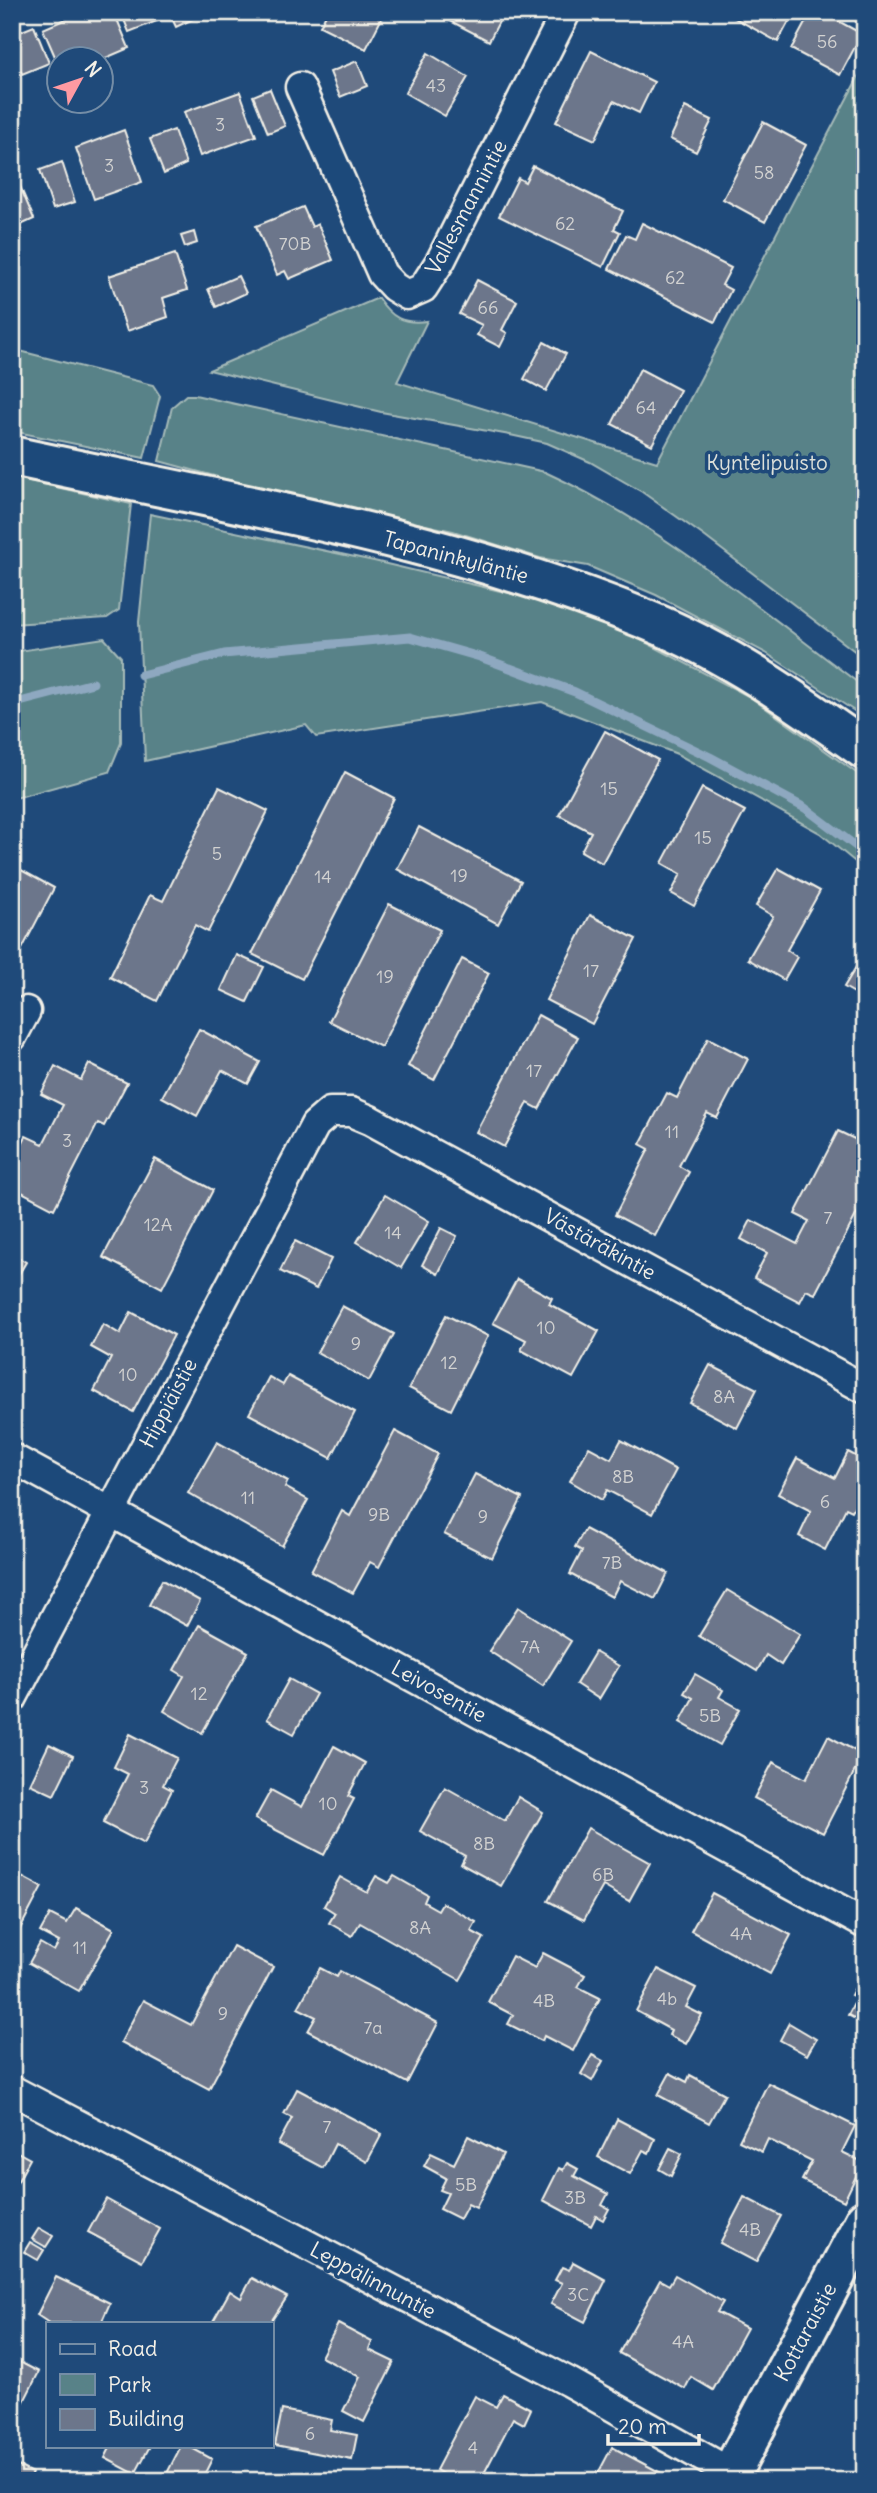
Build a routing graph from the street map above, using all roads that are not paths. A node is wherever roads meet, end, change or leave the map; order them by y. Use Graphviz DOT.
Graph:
graph roads {
  1 [pos="566,12"];
  2 [pos="300,87"];
  3 [pos="12,456"];
  4 [pos="865,750"];
  5 [pos="26,1011"];
  6 [pos="12,1037"];
  7 [pos="330,1112"];
  8 [pos="865,1389"];
  9 [pos="12,1458"];
  10 [pos="110,1511"];
  11 [pos="12,1699"];
  12 [pos="865,1924"];
  13 [pos="12,2090"];
  14 [pos="865,2220"];
  15 [pos="729,2477"];
  1 -- 2 [label="street, Vallesmannintie"];
  3 -- 4 [label="main road, Tapaninkyläntie"];
  5 -- 6 [label="street"];
  7 -- 8 [label="street, Västäräkintie"];
  7 -- 10 [label="street, Hippiäistie"];
  9 -- 10 [label="street, Leivosentie"];
  10 -- 11 [label="street, Hippiäistie"];
  10 -- 12 [label="street, Leivosentie"];
  13 -- 15 [label="street, Leppälinnuntie"];
  14 -- 15 [label="main road, Kottaraistie"];
}
